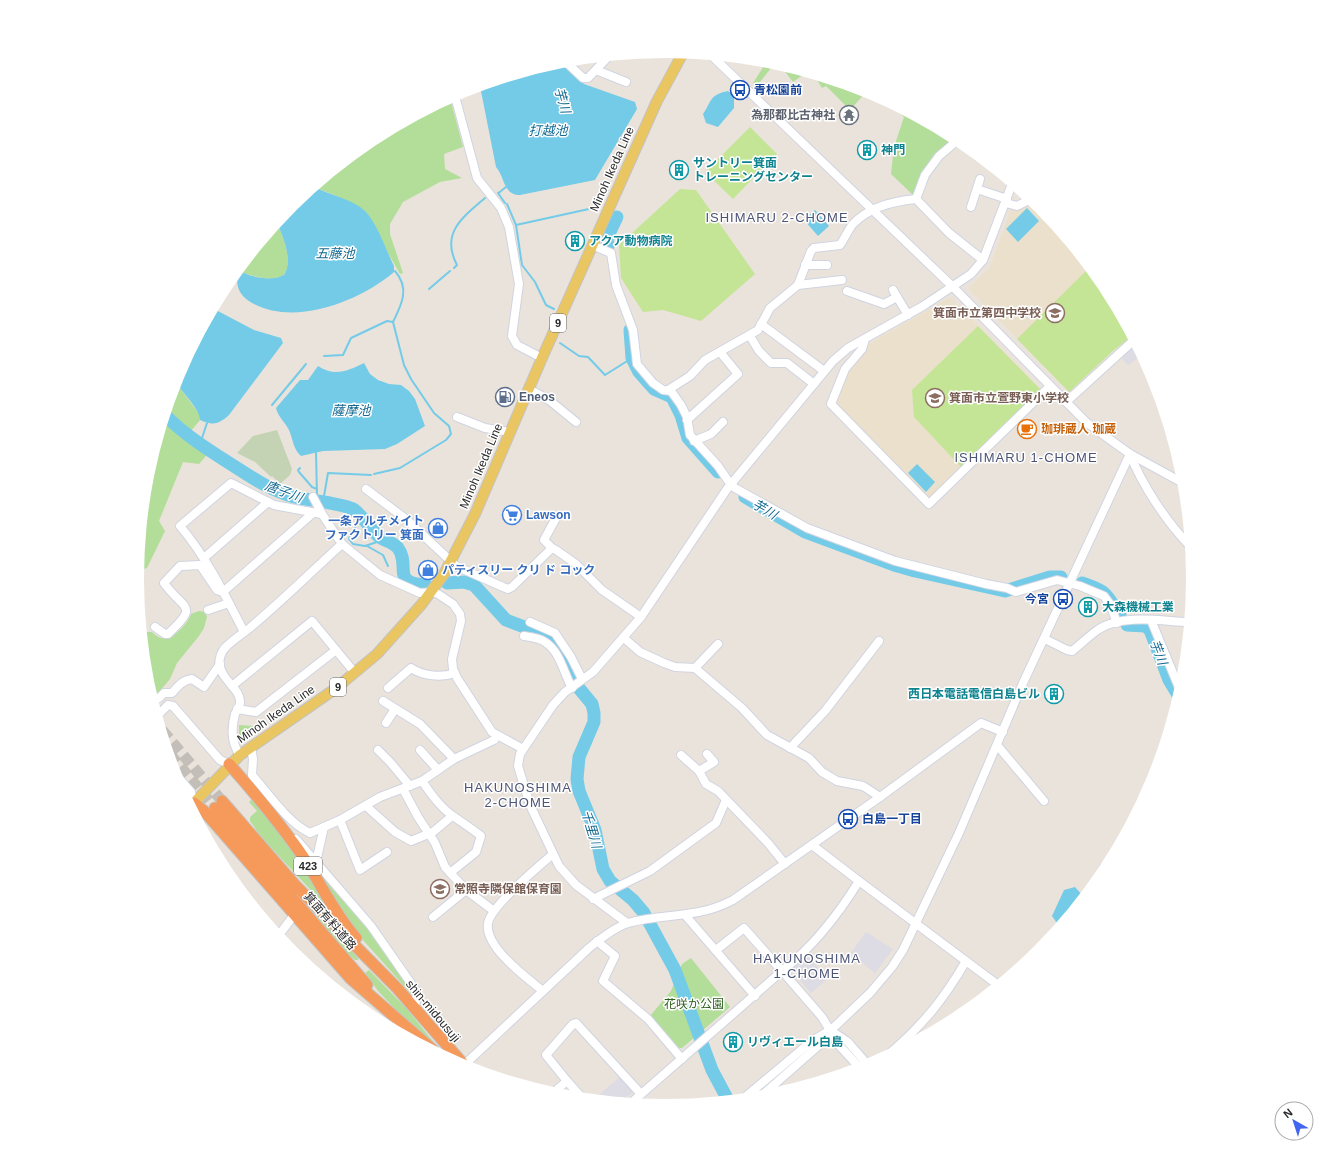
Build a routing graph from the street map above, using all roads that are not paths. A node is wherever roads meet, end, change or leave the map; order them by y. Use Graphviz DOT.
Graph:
graph roads {
  1 [pos="680,58"];
  2 [pos="604,61"];
  3 [pos="717,61"];
  4 [pos="571,67"];
  5 [pos="596,70"];
  6 [pos="626,82"];
  7 [pos="457,102"];
  8 [pos="952,145"];
  9 [pos="980,179"];
  10 [pos="1009,188"];
  11 [pos="977,189"];
  12 [pos="916,199"];
  13 [pos="1007,201"];
  14 [pos="1024,202"];
  15 [pos="970,207"];
  16 [pos="872,210"];
  17 [pos="592,245"];
  18 [pos="983,260"];
  19 [pos="827,265"];
  20 [pos="805,266"];
  21 [pos="842,280"];
  22 [pos="798,285"];
  23 [pos="953,287"];
  24 [pos="847,291"];
  25 [pos="908,315"];
  26 [pos="761,324"];
  27 [pos="750,336"];
  28 [pos="865,339"];
  29 [pos="1130,344"];
  30 [pos="720,352"];
  31 [pos="542,358"];
  32 [pos="824,371"];
  33 [pos="814,384"];
  34 [pos="1050,386"];
  35 [pos="529,389"];
  36 [pos="668,390"];
  37 [pos="1066,402"];
  38 [pos="457,417"];
  39 [pos="687,420"];
  40 [pos="576,422"];
  41 [pos="723,422"];
  42 [pos="510,432"];
  43 [pos="694,441"];
  44 [pos="1130,454"];
  45 [pos="1175,479"];
  46 [pos="729,487"];
  47 [pos="366,489"];
  48 [pos="315,500"];
  49 [pos="268,502"];
  50 [pos="313,513"];
  51 [pos="322,514"];
  52 [pos="556,518"];
  53 [pos="1183,538"];
  54 [pos="342,544"];
  55 [pos="552,548"];
  56 [pos="204,558"];
  57 [pos="451,562"];
  58 [pos="1071,583"];
  59 [pos="223,592"];
  60 [pos="432,592"];
  61 [pos="229,603"];
  62 [pos="208,610"];
  63 [pos="641,617"];
  64 [pos="1151,620"];
  65 [pos="530,622"];
  66 [pos="1183,622"];
  67 [pos="1117,623"];
  68 [pos="155,627"];
  69 [pos="244,632"];
  70 [pos="524,636"];
  71 [pos="624,638"];
  72 [pos="879,640"];
  73 [pos="1045,640"];
  74 [pos="718,644"];
  75 [pos="336,650"];
  76 [pos="220,664"];
  77 [pos="695,668"];
  78 [pos="355,673"];
  79 [pos="455,673"];
  80 [pos="1175,679"];
  81 [pos="582,680"];
  82 [pos="232,686"];
  83 [pos="388,688"];
  84 [pos="572,688"];
  85 [pos="159,698"];
  86 [pos="383,702"];
  87 [pos="395,709"];
  88 [pos="237,710"];
  89 [pos="162,711"];
  90 [pos="386,723"];
  91 [pos="1002,732"];
  92 [pos="498,736"];
  93 [pos="997,745"];
  94 [pos="251,747"];
  95 [pos="790,748"];
  96 [pos="523,749"];
  97 [pos="378,750"];
  98 [pos="420,750"];
  99 [pos="681,754"];
  100 [pos="707,754"];
  101 [pos="240,755"];
  102 [pos="454,759"];
  103 [pos="229,764"];
  104 [pos="438,770"];
  105 [pos="699,771"];
  106 [pos="422,780"];
  107 [pos="406,788"];
  108 [pos="880,797"];
  109 [pos="726,800"];
  110 [pos="1044,801"];
  111 [pos="195,802"];
  112 [pos="197,806"];
  113 [pos="366,806"];
  114 [pos="452,816"];
  115 [pos="340,820"];
  116 [pos="279,825"];
  117 [pos="324,826"];
  118 [pos="429,832"];
  119 [pos="812,845"];
  120 [pos="387,852"];
  121 [pos="553,854"];
  122 [pos="316,862"];
  123 [pos="785,864"];
  124 [pos="450,873"];
  125 [pos="859,881"];
  126 [pos="466,890"];
  127 [pos="593,898"];
  128 [pos="494,911"];
  129 [pos="294,915"];
  130 [pos="685,915"];
  131 [pos="433,917"];
  132 [pos="627,923"];
  133 [pos="917,924"];
  134 [pos="282,931"];
  135 [pos="597,941"];
  136 [pos="716,950"];
  137 [pos="966,961"];
  138 [pos="782,971"];
  139 [pos="382,972"];
  140 [pos="994,982"];
  141 [pos="543,991"];
  142 [pos="754,996"];
  143 [pos="415,1008"];
  144 [pos="831,1030"];
  145 [pos="412,1032"];
  146 [pos="919,1032"];
  147 [pos="453,1053"];
  148 [pos="682,1059"];
  149 [pos="863,1059"];
  150 [pos="470,1060"];
  151 [pos="855,1062"];
  152 [pos="567,1081"];
  153 [pos="559,1088"];
  154 [pos="770,1088"];
  155 [pos="576,1091"];
  156 [pos="751,1092"];
  157 [pos="641,1094"];
  158 [pos="636,1098"];
  1 -- 17 [label="main road, Minoh Ikeda Line / 9"];
  2 -- 5 [label="street"];
  3 -- 16 [label="street"];
  4 -- 5 [label="street"];
  5 -- 6 [label="street"];
  7 -- 31 [label="street"];
  8 -- 12 [label="street"];
  9 -- 11 [label="street"];
  10 -- 13 [label="street"];
  11 -- 13 [label="street"];
  11 -- 15 [label="street"];
  12 -- 16 [label="street"];
  12 -- 18 [label="street"];
  13 -- 14 [label="street"];
  13 -- 18 [label="street"];
  16 -- 20 [label="street"];
  16 -- 23 [label="street"];
  17 -- 31 [label="main road, Minoh Ikeda Line / 9"];
  17 -- 36 [label="street"];
  18 -- 23 [label="street"];
  19 -- 20 [label="street"];
  20 -- 22 [label="street"];
  21 -- 22 [label="street"];
  22 -- 26 [label="street"];
  23 -- 25 [label="street"];
  23 -- 34 [label="street"];
  24 -- 25 [label="street"];
  25 -- 28 [label="street"];
  26 -- 27 [label="street"];
  26 -- 32 [label="street"];
  27 -- 30 [label="street"];
  27 -- 33 [label="street"];
  28 -- 32 [label="street"];
  28 -- 34 [label="street"];
  29 -- 37 [label="street"];
  30 -- 36 [label="street"];
  30 -- 39 [label="street"];
  31 -- 35 [label="main road, Minoh Ikeda Line / 9"];
  32 -- 33 [label="street"];
  33 -- 46 [label="street"];
  34 -- 37 [label="street"];
  35 -- 40 [label="street"];
  35 -- 42 [label="main road, Minoh Ikeda Line / 9"];
  36 -- 39 [label="street"];
  37 -- 44 [label="street"];
  38 -- 42 [label="street"];
  39 -- 43 [label="street"];
  41 -- 43 [label="street"];
  42 -- 57 [label="main road, Minoh Ikeda Line / 9"];
  43 -- 46 [label="street"];
  44 -- 45 [label="street"];
  44 -- 53 [label="street"];
  44 -- 58 [label="street"];
  46 -- 58 [label="street"];
  46 -- 63 [label="street"];
  47 -- 57 [label="street"];
  48 -- 51 [label="street"];
  49 -- 50 [label="street"];
  49 -- 56 [label="street"];
  49 -- 56 [label="street"];
  50 -- 51 [label="street"];
  50 -- 59 [label="street"];
  51 -- 54 [label="street"];
  52 -- 55 [label="street"];
  54 -- 60 [label="street"];
  54 -- 69 [label="street"];
  55 -- 57 [label="street"];
  55 -- 63 [label="street"];
  56 -- 59 [label="street"];
  57 -- 60 [label="main road, Minoh Ikeda Line / 9"];
  58 -- 67 [label="street"];
  58 -- 73 [label="street"];
  59 -- 61 [label="street"];
  59 -- 68 [label="street"];
  60 -- 78 [label="main road, Minoh Ikeda Line / 9"];
  60 -- 79 [label="street"];
  61 -- 62 [label="street"];
  61 -- 69 [label="street"];
  63 -- 71 [label="street"];
  64 -- 66 [label="street"];
  64 -- 67 [label="street"];
  64 -- 80 [label="street"];
  65 -- 81 [label="street"];
  67 -- 73 [label="street"];
  69 -- 76 [label="street"];
  70 -- 84 [label="street"];
  71 -- 77 [label="street"];
  71 -- 81 [label="street"];
  72 -- 95 [label="street"];
  73 -- 91 [label="street"];
  74 -- 77 [label="street"];
  75 -- 78 [label="street"];
  75 -- 82 [label="street"];
  75 -- 88 [label="street"];
  76 -- 82 [label="street"];
  76 -- 85 [label="street"];
  77 -- 95 [label="street"];
  78 -- 94 [label="main road, Minoh Ikeda Line / 9"];
  79 -- 83 [label="street"];
  79 -- 92 [label="street"];
  81 -- 84 [label="street"];
  82 -- 88 [label="street"];
  84 -- 96 [label="street"];
  86 -- 87 [label="street"];
  87 -- 90 [label="street"];
  87 -- 102 [label="street"];
  88 -- 101 [label="street"];
  89 -- 103 [label="street"];
  91 -- 93 [label="street"];
  91 -- 108 [label="street"];
  92 -- 96 [label="street"];
  92 -- 102 [label="street"];
  93 -- 110 [label="street"];
  93 -- 133 [label="street"];
  94 -- 101 [label="main road, Minoh Ikeda Line / 9"];
  94 -- 117 [label="street"];
  95 -- 108 [label="street"];
  96 -- 121 [label="street"];
  97 -- 107 [label="street"];
  98 -- 104 [label="street"];
  99 -- 105 [label="street"];
  100 -- 105 [label="street"];
  101 -- 103 [label="main road, Minoh Ikeda Line / 9"];
  102 -- 104 [label="street"];
  103 -- 111 [label="main road, Minoh Ikeda Line / 9"];
  103 -- 116 [label="highway, 423"];
  104 -- 106 [label="street"];
  105 -- 109 [label="street"];
  106 -- 107 [label="street"];
  106 -- 114 [label="street"];
  107 -- 113 [label="street"];
  107 -- 118 [label="street"];
  108 -- 119 [label="street"];
  109 -- 123 [label="street"];
  109 -- 127 [label="street"];
  112 -- 129 [label="highway, 423"];
  113 -- 115 [label="street"];
  113 -- 118 [label="street"];
  114 -- 118 [label="street"];
  114 -- 124 [label="street"];
  115 -- 117 [label="street"];
  115 -- 120 [label="street"];
  116 -- 122 [label="street"];
  116 -- 139 [label="highway, 423"];
  117 -- 122 [label="street"];
  118 -- 124 [label="street"];
  119 -- 123 [label="street"];
  119 -- 125 [label="street"];
  121 -- 127 [label="street"];
  121 -- 128 [label="street"];
  122 -- 143 [label="street"];
  123 -- 130 [label="street"];
  124 -- 126 [label="street"];
  125 -- 133 [label="street"];
  125 -- 138 [label="street"];
  126 -- 128 [label="street"];
  126 -- 131 [label="street"];
  127 -- 132 [label="street"];
  128 -- 141 [label="street"];
  129 -- 134 [label="street"];
  129 -- 145 [label="highway, 423"];
  130 -- 132 [label="street"];
  130 -- 136 [label="street"];
  132 -- 135 [label="street"];
  133 -- 137 [label="street"];
  133 -- 144 [label="street"];
  135 -- 141 [label="street"];
  135 -- 148 [label="street"];
  136 -- 138 [label="street"];
  136 -- 142 [label="street"];
  137 -- 140 [label="street"];
  137 -- 146 [label="street"];
  138 -- 142 [label="street"];
  138 -- 144 [label="street"];
  139 -- 143 [label="highway, shin-midousuji / 423"];
  139 -- 145 [label="highway, 箕面有料道路 / 423"];
  141 -- 150 [label="street"];
  142 -- 148 [label="street"];
  143 -- 147 [label="highway, shin-midousuji / 423"];
  144 -- 149 [label="street"];
  144 -- 151 [label="street"];
  144 -- 154 [label="street"];
  144 -- 156 [label="street"];
  148 -- 157 [label="street"];
  152 -- 153 [label="street"];
  152 -- 155 [label="street"];
  152 -- 157 [label="street"];
  157 -- 158 [label="street"];
}
